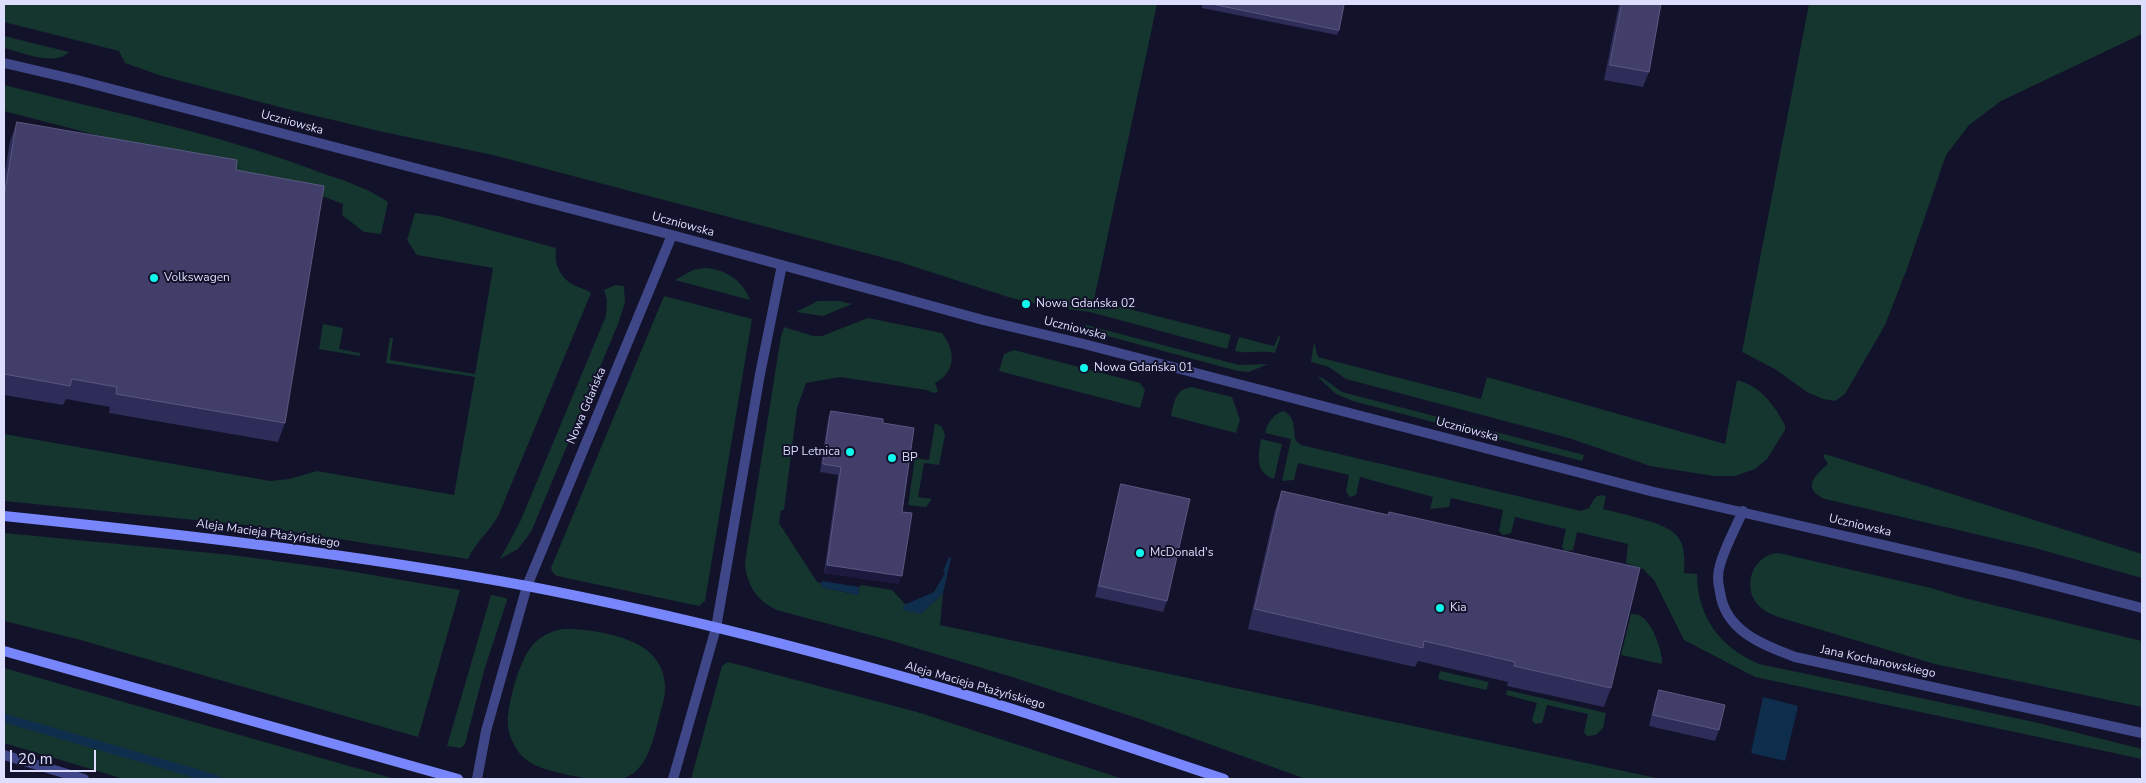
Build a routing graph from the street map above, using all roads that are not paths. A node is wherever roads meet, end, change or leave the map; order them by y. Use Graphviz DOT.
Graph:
graph roads {
  1 [pos="4,63"];
  2 [pos="672,235"];
  3 [pos="782,264"];
  4 [pos="1742,511"];
  5 [pos="4,516"];
  6 [pos="527,586"];
  7 [pos="2142,608"];
  8 [pos="716,628"];
  9 [pos="4,651"];
  10 [pos="2142,733"];
  11 [pos="4,755"];
  12 [pos="84,779"];
  13 [pos="458,779"];
  14 [pos="478,779"];
  15 [pos="673,779"];
  16 [pos="1224,779"];
  1 -- 2 [label="street, Uczniowska"];
  2 -- 3 [label="street, Uczniowska"];
  2 -- 6 [label="street, Nowa Gdańska"];
  3 -- 4 [label="street, Uczniowska"];
  3 -- 8 [label="street"];
  4 -- 7 [label="street, Uczniowska"];
  4 -- 10 [label="street, Jana Kochanowskiego"];
  5 -- 6 [label="main road, Aleja Macieja Płażyńskiego"];
  6 -- 8 [label="main road, Aleja Macieja Płażyńskiego"];
  6 -- 14 [label="street"];
  8 -- 15 [label="street"];
  8 -- 16 [label="main road, Aleja Macieja Płażyńskiego"];
  9 -- 13 [label="main road"];
  11 -- 12 [label="street"];
}
